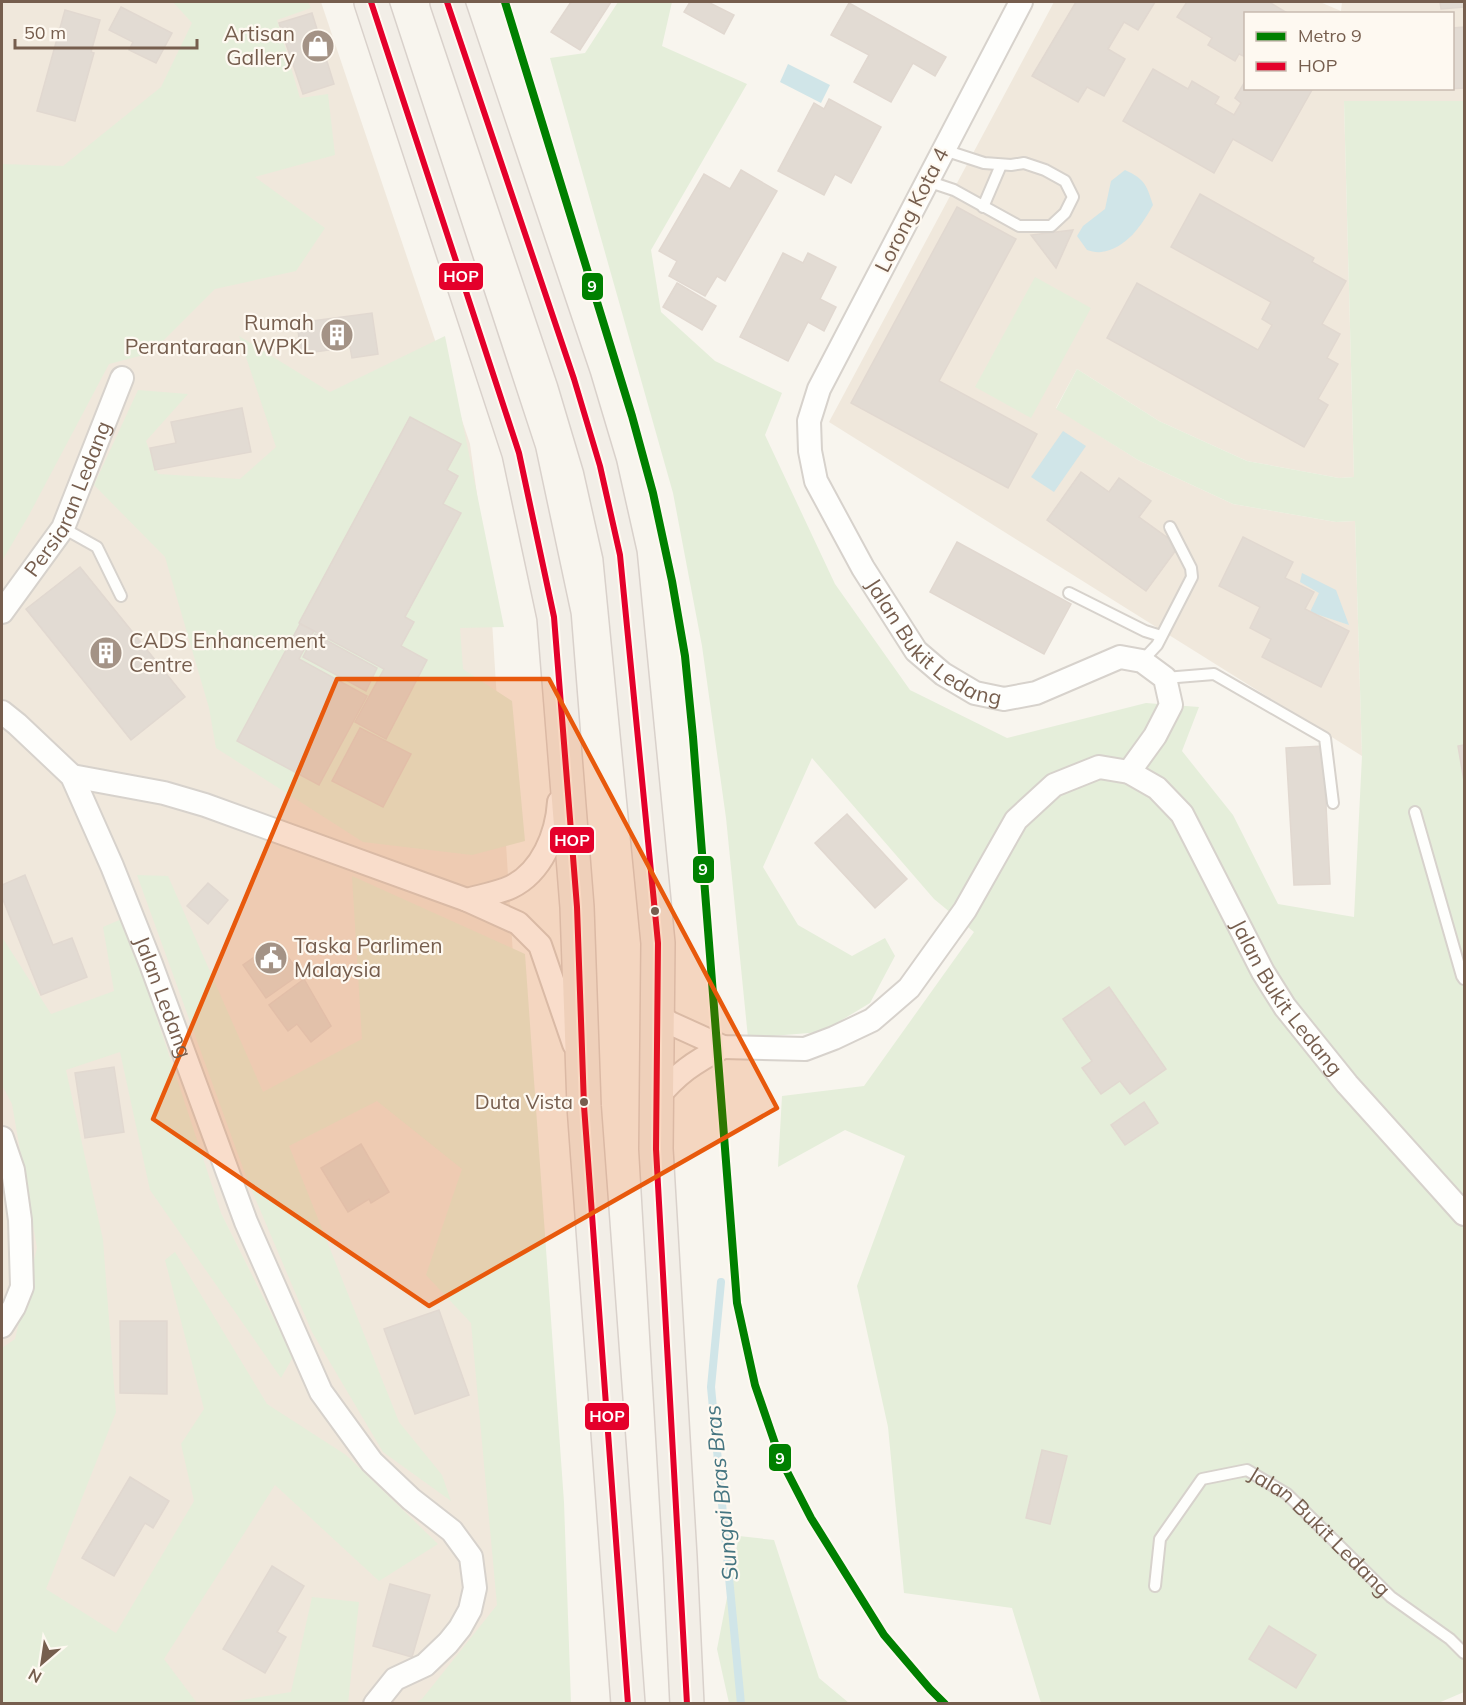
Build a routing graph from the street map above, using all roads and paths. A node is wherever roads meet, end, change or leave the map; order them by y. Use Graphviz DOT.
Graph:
graph roads {
  1 [pos="371,2"];
  2 [pos="447,2"];
  3 [pos="1021,2"];
  4 [pos="944,150"];
  5 [pos="1001,165"];
  6 [pos="927,180"];
  7 [pos="984,207"];
  8 [pos="122,378"];
  9 [pos="809,421"];
  10 [pos="1170,527"];
  11 [pos="63,528"];
  12 [pos="1069,592"];
  13 [pos="121,596"];
  14 [pos="2,612"];
  15 [pos="1161,636"];
  16 [pos="1142,661"];
  17 [pos="1165,678"];
  18 [pos="2,712"];
  19 [pos="564,725"];
  20 [pos="1129,772"];
  21 [pos="72,776"];
  22 [pos="1333,803"];
  23 [pos="1415,812"];
  24 [pos="467,900"];
  25 [pos="1464,979"];
  26 [pos="657,1014"];
  27 [pos="723,1047"];
  28 [pos="584,1099"];
  29 [pos="656,1099"];
  30 [pos="2,1138"];
  31 [pos="1464,1214"];
  32 [pos="2,1326"];
  33 [pos="1155,1586"];
  34 [pos="684,1630"];
  35 [pos="1464,1653"];
  36 [pos="375,1704"];
  37 [pos="628,1704"];
  38 [pos="687,1704"];
  39 [pos="706,1704"];
  1 -- 19 [label="main road"];
  2 -- 26 [label="main road"];
  3 -- 4 [label="street, Lorong Kota 4"];
  4 -- 5 [label="lane"];
  4 -- 6 [label="street, Lorong Kota 4"];
  5 -- 7 [label="lane"];
  5 -- 7 [label="lane"];
  6 -- 7 [label="lane"];
  6 -- 9 [label="street, Lorong Kota 4"];
  8 -- 11 [label="street, Persiaran Ledang"];
  9 -- 16 [label="street, Jalan Bukit Ledang"];
  10 -- 15 [label="lane"];
  11 -- 13 [label="lane"];
  11 -- 14 [label="street, Persiaran Ledang"];
  12 -- 15 [label="lane"];
  15 -- 16 [label="lane"];
  16 -- 17 [label="street"];
  17 -- 20 [label="street"];
  17 -- 22 [label="lane"];
  18 -- 21 [label="street, Jalan Ledang"];
  19 -- 24 [label="street"];
  19 -- 28 [label="main road"];
  20 -- 27 [label="street, Jalan Bukit Ledang"];
  20 -- 31 [label="street, Jalan Bukit Ledang"];
  21 -- 24 [label="street"];
  21 -- 36 [label="street, Jalan Ledang"];
  23 -- 25 [label="lane"];
  24 -- 28 [label="street"];
  26 -- 27 [label="street, Jalan Bukit Ledang"];
  26 -- 29 [label="main road"];
  27 -- 29 [label="street, Jalan Bukit Ledang"];
  28 -- 37 [label="main road"];
  29 -- 34 [label="main road"];
  30 -- 32 [label="street"];
  33 -- 35 [label="lane, Jalan Bukit Ledang"];
  34 -- 38 [label="main road"];
  34 -- 39 [label="main road"];
}
